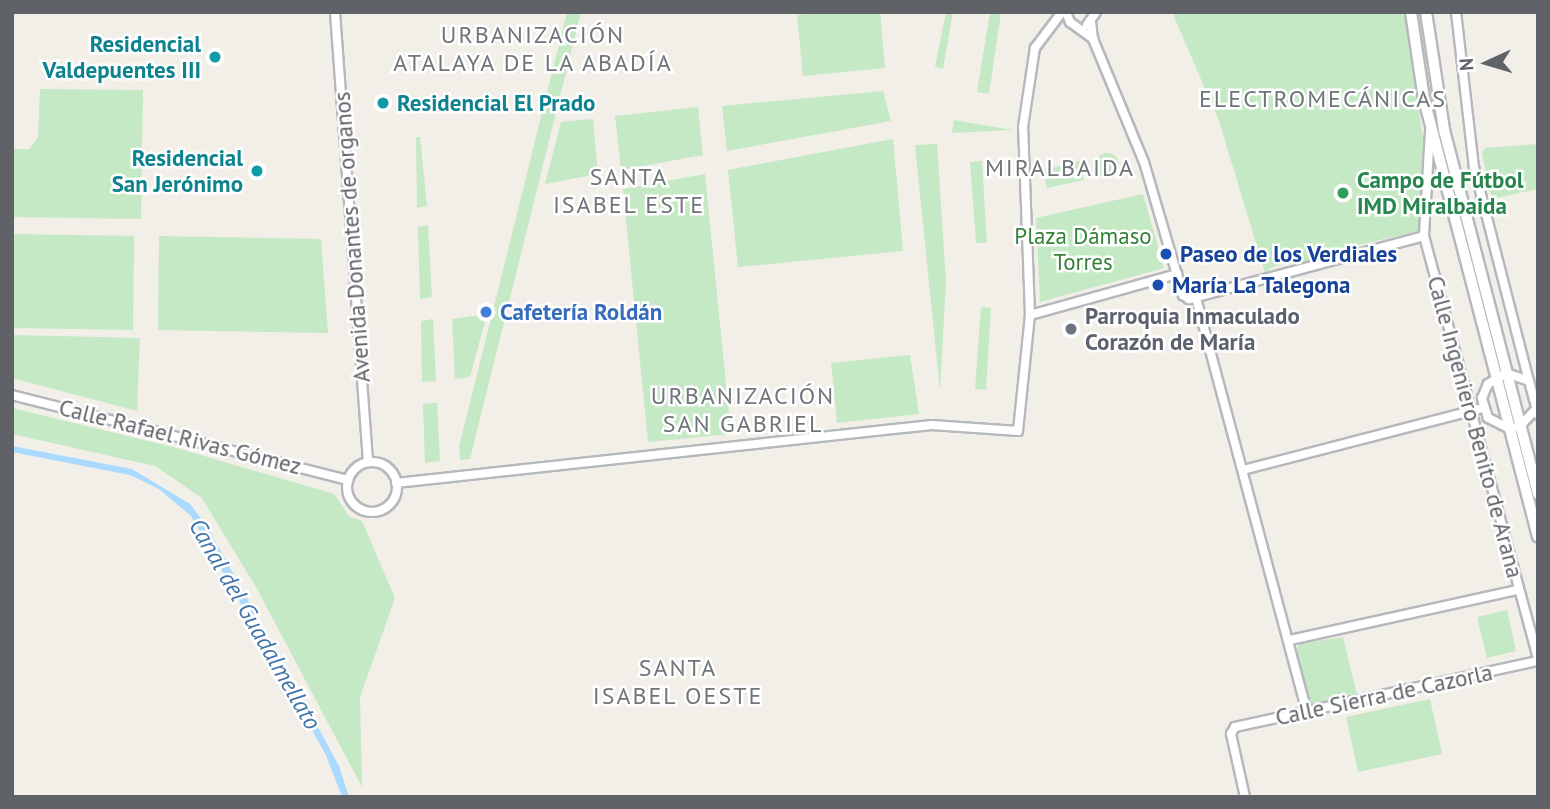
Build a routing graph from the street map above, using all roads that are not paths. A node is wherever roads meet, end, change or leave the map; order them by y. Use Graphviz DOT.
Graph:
graph roads {
  1 [pos="335,12"];
  2 [pos="1064,12"];
  3 [pos="1411,12"];
  4 [pos="1426,12"];
  5 [pos="1456,12"];
  6 [pos="1095,15"];
  7 [pos="1074,24"];
  8 [pos="1049,25"];
  9 [pos="1093,39"];
  10 [pos="1431,123"];
  11 [pos="1424,236"];
  12 [pos="1177,274"];
  13 [pos="1196,298"];
  14 [pos="1030,315"];
  15 [pos="1501,375"];
  16 [pos="1529,381"];
  17 [pos="12,395"];
  18 [pos="1483,408"];
  19 [pos="1471,411"];
  20 [pos="1537,412"];
  21 [pos="1515,428"];
  22 [pos="368,462"];
  23 [pos="1243,470"];
  24 [pos="348,480"];
  25 [pos="396,483"];
  26 [pos="1538,494"];
  27 [pos="1538,536"];
  28 [pos="1518,590"];
  29 [pos="1290,640"];
  30 [pos="1538,660"];
  31 [pos="1307,712"];
  32 [pos="1245,797"];
  1 -- 22 [label="street, Avenida Donantes de organos"];
  2 -- 7 [label="street"];
  2 -- 8 [label="street"];
  3 -- 10 [label="main road"];
  4 -- 15 [label="main road"];
  5 -- 16 [label="street"];
  6 -- 7 [label="street"];
  6 -- 9 [label="street"];
  7 -- 8 [label="street"];
  7 -- 9 [label="street"];
  8 -- 14 [label="street"];
  9 -- 12 [label="street"];
  10 -- 11 [label="street, Calle Ingeniero Benito de Arana"];
  10 -- 15 [label="main road"];
  11 -- 13 [label="street"];
  11 -- 19 [label="street, Calle Ingeniero Benito de Arana"];
  12 -- 13 [label="street"];
  12 -- 14 [label="street"];
  13 -- 23 [label="street"];
  14 -- 25 [label="street"];
  15 -- 16 [label="street"];
  15 -- 18 [label="street"];
  15 -- 21 [label="main road"];
  16 -- 20 [label="street"];
  17 -- 24 [label="street, Calle Rafael Rivas Gómez"];
  18 -- 19 [label="street"];
  18 -- 21 [label="street"];
  19 -- 23 [label="street"];
  19 -- 28 [label="street, Calle Ingeniero Benito de Arana"];
  20 -- 21 [label="street"];
  21 -- 26 [label="main road"];
  21 -- 27 [label="main road"];
  22 -- 24 [label="street"];
  22 -- 25 [label="street"];
  23 -- 29 [label="street"];
  24 -- 25 [label="street"];
  28 -- 29 [label="street"];
  28 -- 30 [label="street, Calle Ingeniero Benito de Arana"];
  29 -- 31 [label="street"];
  30 -- 31 [label="street, Calle Sierra de Cazorla"];
  31 -- 32 [label="street, Calle Sierra de Cazorla"];
}
